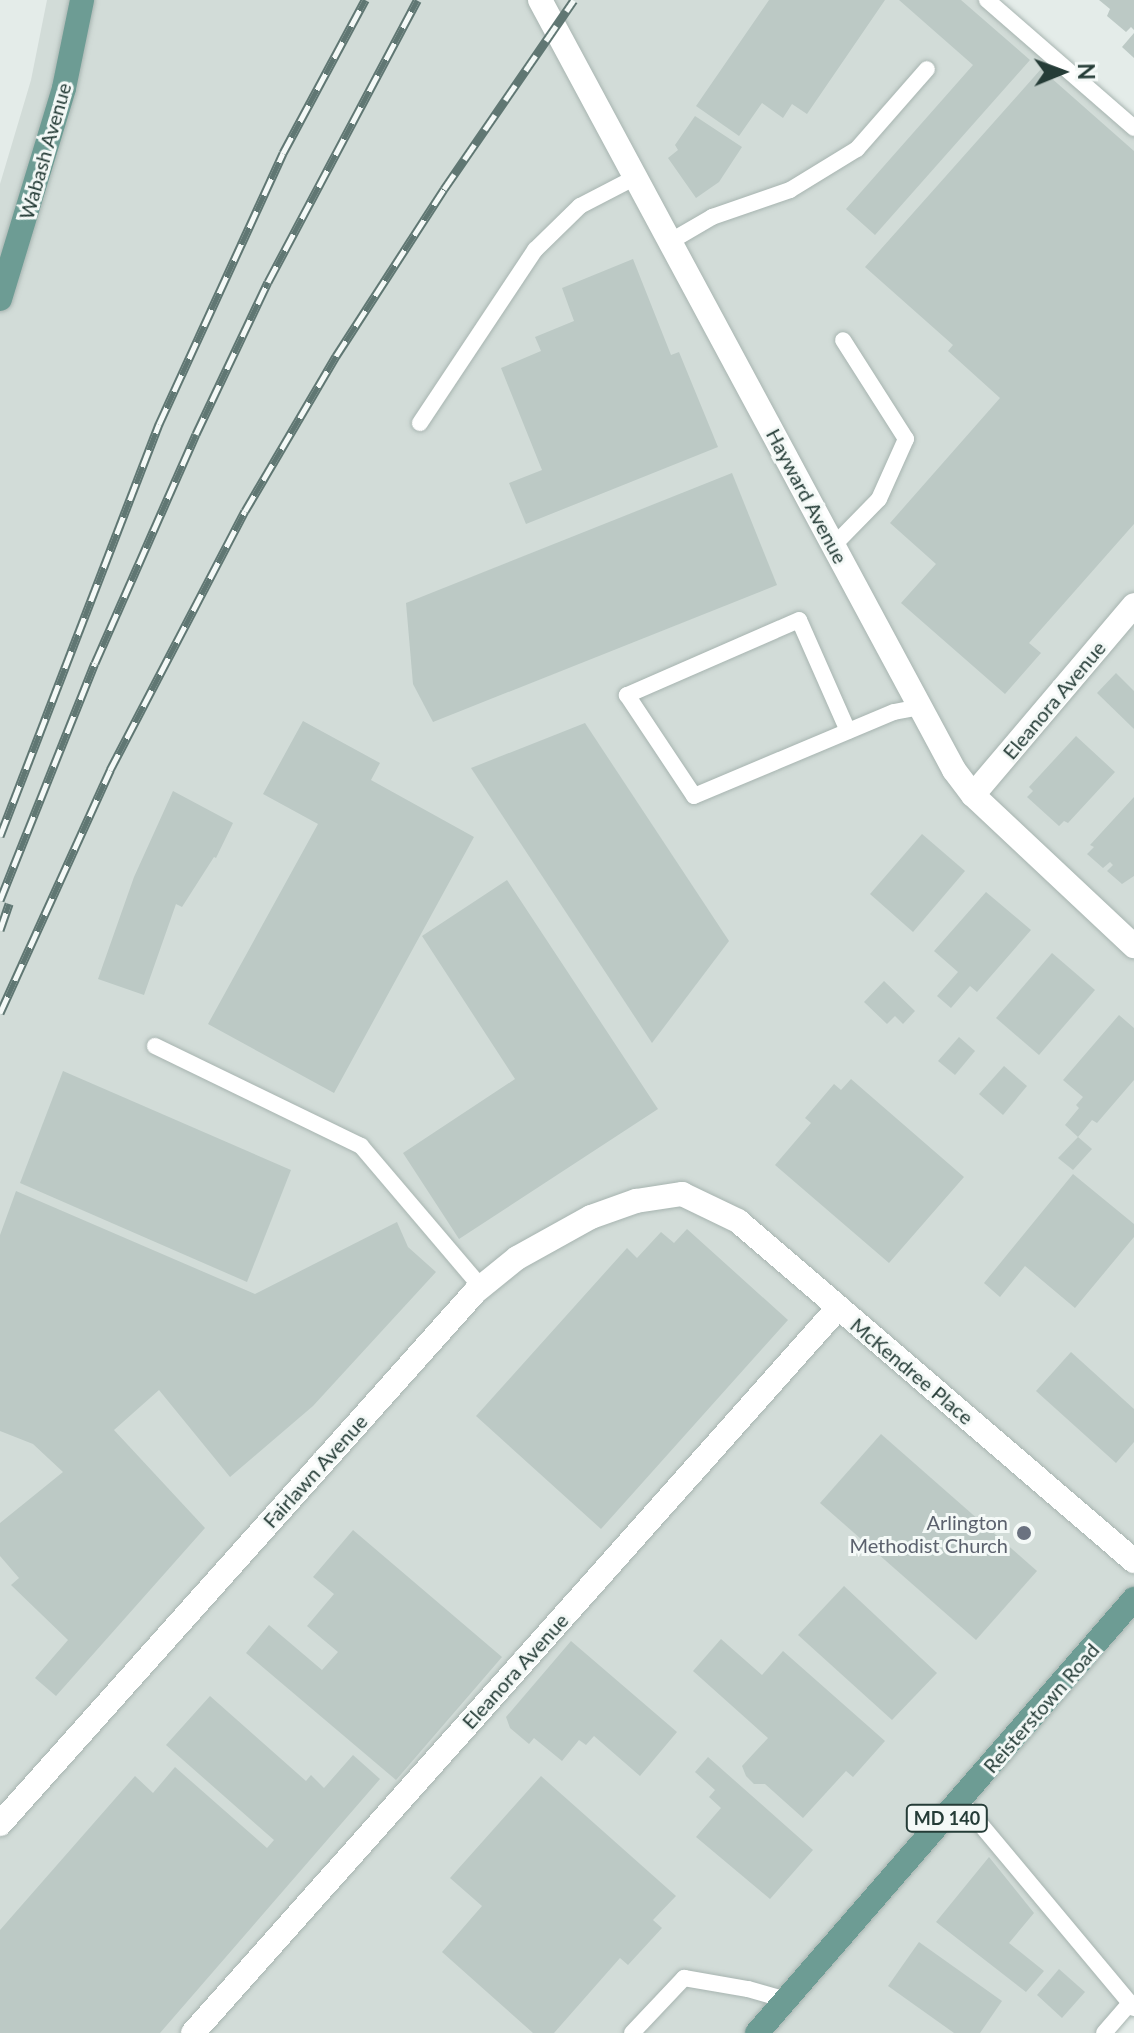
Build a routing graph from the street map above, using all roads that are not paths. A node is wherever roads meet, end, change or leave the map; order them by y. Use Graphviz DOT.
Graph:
graph roads {
  1 [pos="82,0"];
  2 [pos="540,0"];
  3 [pos="987,0"];
  4 [pos="927,69"];
  5 [pos="1134,128"];
  6 [pos="636,177"];
  7 [pos="671,241"];
  8 [pos="0,299"];
  9 [pos="843,340"];
  10 [pos="420,423"];
  11 [pos="834,545"];
  12 [pos="1134,605"];
  13 [pos="920,707"];
  14 [pos="848,731"];
  15 [pos="973,795"];
  16 [pos="1134,946"];
  17 [pos="155,1046"];
  18 [pos="682,1194"];
  19 [pos="481,1287"];
  20 [pos="838,1308"];
  21 [pos="1134,1561"];
  22 [pos="1134,1599"];
  23 [pos="961,1801"];
  24 [pos="0,1824"];
  25 [pos="786,2000"];
  26 [pos="1132,2005"];
  27 [pos="193,2033"];
  28 [pos="632,2033"];
  29 [pos="757,2033"];
  30 [pos="1104,2033"];
  1 -- 8 [label="main road, Wabash Avenue"];
  2 -- 6 [label="street, Hayward Avenue"];
  3 -- 5 [label="lane"];
  4 -- 7 [label="lane"];
  6 -- 7 [label="street, Hayward Avenue"];
  6 -- 10 [label="lane"];
  7 -- 11 [label="street, Hayward Avenue"];
  9 -- 11 [label="lane"];
  11 -- 13 [label="street, Hayward Avenue"];
  12 -- 15 [label="street, Eleanora Avenue"];
  13 -- 14 [label="lane"];
  13 -- 15 [label="street, Hayward Avenue"];
  14 -- 14 [label="lane"];
  15 -- 16 [label="street, Hayward Avenue"];
  17 -- 19 [label="lane"];
  18 -- 19 [label="street, Fairlawn Avenue"];
  18 -- 20 [label="street, McKendree Place"];
  19 -- 24 [label="street, Fairlawn Avenue"];
  20 -- 21 [label="street, McKendree Place"];
  20 -- 27 [label="street, Eleanora Avenue"];
  22 -- 23 [label="main road, Reisterstown Road / MD 140"];
  23 -- 25 [label="main road, Reisterstown Road / MD 140"];
  23 -- 26 [label="lane"];
  25 -- 28 [label="lane"];
  25 -- 29 [label="main road, Reisterstown Road / MD 140"];
  26 -- 30 [label="lane"];
}
